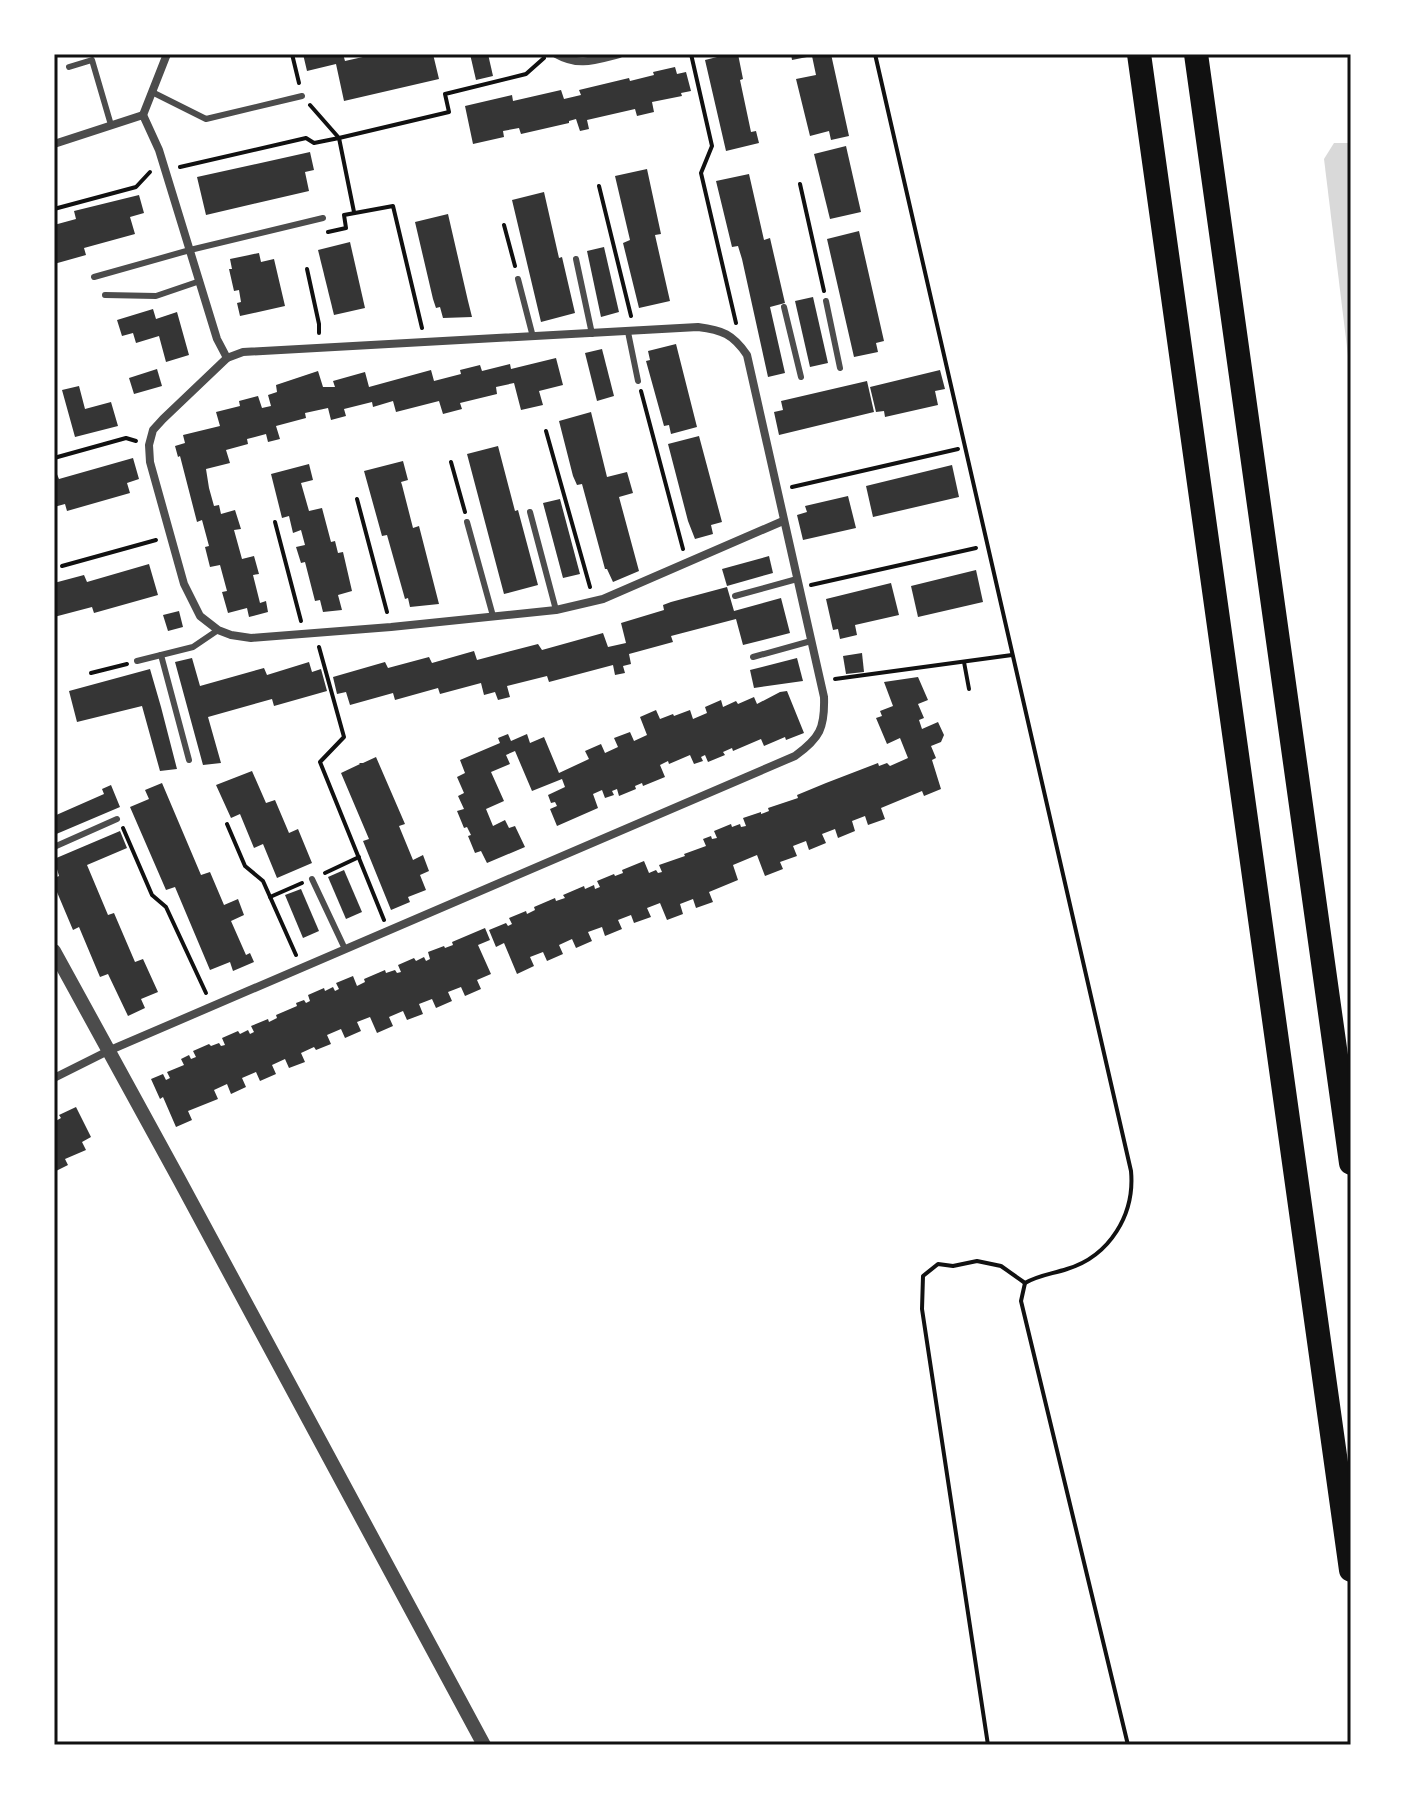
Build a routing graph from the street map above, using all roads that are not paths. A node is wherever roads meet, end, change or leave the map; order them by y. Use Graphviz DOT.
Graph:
graph roads {
  1 [pos="167,54"];
  2 [pos="556,54"];
  3 [pos="619,54"];
  4 [pos="1139,54"];
  5 [pos="1196,54"];
  6 [pos="69,67"];
  7 [pos="152,92"];
  8 [pos="302,96"];
  9 [pos="143,115"];
  10 [pos="111,125"];
  11 [pos="54,144"];
  12 [pos="323,218"];
  13 [pos="190,250"];
  14 [pos="576,259"];
  15 [pos="94,277"];
  16 [pos="518,279"];
  17 [pos="200,281"];
  18 [pos="105,295"];
  19 [pos="826,301"];
  20 [pos="784,307"];
  21 [pos="631,332"];
  22 [pos="592,334"];
  23 [pos="533,337"];
  24 [pos="227,358"];
  25 [pos="840,368"];
  26 [pos="801,377"];
  27 [pos="638,381"];
  28 [pos="530,512"];
  29 [pos="783,521"];
  30 [pos="467,522"];
  31 [pos="798,584"];
  32 [pos="735,596"];
  33 [pos="556,610"];
  34 [pos="493,616"];
  35 [pos="218,630"];
  36 [pos="811,641"];
  37 [pos="161,655"];
  38 [pos="753,657"];
  39 [pos="137,661"];
  40 [pos="189,760"];
  41 [pos="117,819"];
  42 [pos="54,847"];
  43 [pos="312,879"];
  44 [pos="345,949"];
  45 [pos="54,951"];
  46 [pos="108,1051"];
  47 [pos="54,1078"];
  48 [pos="1351,1163"];
  49 [pos="1351,1570"];
  50 [pos="484,1745"];
  1 -- 7 [label="street"];
  2 -- 3 [label="street"];
  4 -- 49 [label="highway"];
  5 -- 48 [label="highway"];
  6 -- 10 [label="lane"];
  7 -- 8 [label="lane"];
  7 -- 9 [label="street"];
  9 -- 10 [label="street"];
  9 -- 13 [label="street"];
  10 -- 11 [label="street"];
  12 -- 13 [label="lane"];
  13 -- 15 [label="lane"];
  13 -- 17 [label="street"];
  14 -- 22 [label="lane"];
  16 -- 23 [label="lane"];
  17 -- 18 [label="lane"];
  17 -- 24 [label="street"];
  19 -- 25 [label="lane"];
  20 -- 26 [label="lane"];
  21 -- 22 [label="street"];
  21 -- 27 [label="lane"];
  21 -- 29 [label="street"];
  22 -- 23 [label="street"];
  23 -- 24 [label="street"];
  24 -- 35 [label="street"];
  28 -- 33 [label="lane"];
  29 -- 31 [label="street"];
  29 -- 33 [label="street"];
  30 -- 34 [label="lane"];
  31 -- 32 [label="lane"];
  31 -- 36 [label="street"];
  33 -- 34 [label="street"];
  34 -- 35 [label="street"];
  35 -- 37 [label="lane"];
  36 -- 38 [label="lane"];
  36 -- 44 [label="street"];
  37 -- 39 [label="lane"];
  37 -- 40 [label="lane"];
  41 -- 42 [label="lane"];
  43 -- 44 [label="lane"];
  44 -- 46 [label="street"];
  45 -- 46 [label="street"];
  46 -- 47 [label="street"];
  46 -- 50 [label="street"];
}
